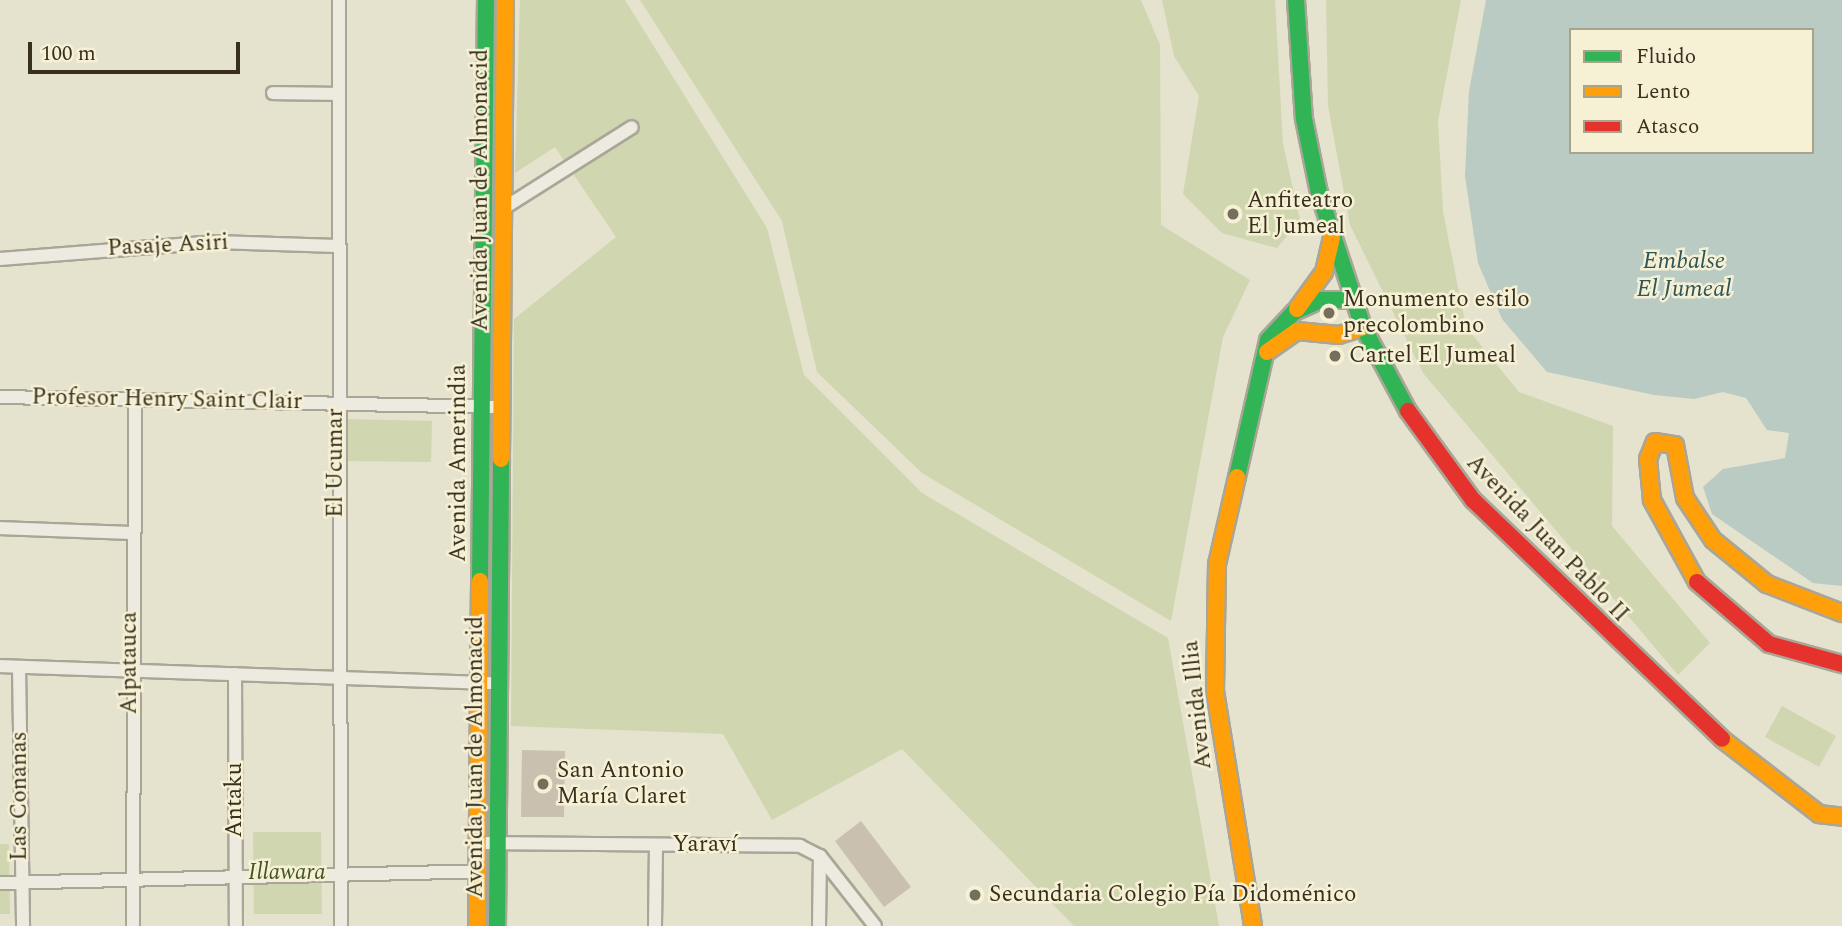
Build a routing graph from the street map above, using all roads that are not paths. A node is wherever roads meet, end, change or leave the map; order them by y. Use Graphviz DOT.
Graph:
graph roads {
  1 [pos="339,0"];
  2 [pos="486,0"];
  3 [pos="506,0"];
  4 [pos="1296,0"];
  5 [pos="273,93"];
  6 [pos="338,94"];
  7 [pos="632,127"];
  8 [pos="504,208"];
  9 [pos="1332,238"];
  10 [pos="337,246"];
  11 [pos="0,259"];
  12 [pos="1352,300"];
  13 [pos="1294,313"];
  14 [pos="1363,327"];
  15 [pos="1262,357"];
  16 [pos="0,397"];
  17 [pos="135,401"];
  18 [pos="337,403"];
  19 [pos="483,407"];
  20 [pos="502,407"];
  21 [pos="0,528"];
  22 [pos="132,533"];
  23 [pos="1842,612"];
  24 [pos="1842,664"];
  25 [pos="0,666"];
  26 [pos="19,667"];
  27 [pos="129,670"];
  28 [pos="234,674"];
  29 [pos="335,677"];
  30 [pos="481,681"];
  31 [pos="499,683"];
  32 [pos="1842,817"];
  33 [pos="478,843"];
  34 [pos="498,844"];
  35 [pos="656,845"];
  36 [pos="820,856"];
  37 [pos="478,871"];
  38 [pos="340,874"];
  39 [pos="235,877"];
  40 [pos="132,879"];
  41 [pos="21,882"];
  42 [pos="0,883"];
  43 [pos="23,926"];
  44 [pos="132,926"];
  45 [pos="236,926"];
  46 [pos="341,926"];
  47 [pos="477,926"];
  48 [pos="497,926"];
  49 [pos="656,926"];
  50 [pos="819,926"];
  51 [pos="875,926"];
  52 [pos="1254,926"];
  1 -- 6 [label="street, El Ucumar"];
  2 -- 19 [label="main road, Avenida Amerindia"];
  3 -- 8 [label="main road, Avenida Juan de Almonacid"];
  4 -- 9 [label="main road, Avenida Juan Pablo II"];
  5 -- 6 [label="street"];
  6 -- 10 [label="street, El Ucumar"];
  7 -- 8 [label="street"];
  8 -- 20 [label="main road, Avenida Juan de Almonacid"];
  9 -- 12 [label="main road, Avenida Juan Pablo II"];
  9 -- 13 [label="main road, Avenida Illia"];
  10 -- 11 [label="street, Pasaje Asiri"];
  10 -- 18 [label="street, El Ucumar"];
  12 -- 13 [label="main road, Avenida Illia"];
  12 -- 14 [label="main road, Avenida Juan Pablo II"];
  13 -- 15 [label="main road, Avenida Illia"];
  14 -- 15 [label="main road"];
  14 -- 32 [label="main road, Avenida Juan Pablo II"];
  15 -- 52 [label="main road, Avenida Illia"];
  16 -- 17 [label="street, Profesor Henry Saint Clair"];
  17 -- 18 [label="street, Profesor Henry Saint Clair"];
  17 -- 22 [label="street, Alpatauca"];
  18 -- 19 [label="street, Profesor Henry Saint Clair"];
  18 -- 29 [label="street, El Ucumar"];
  19 -- 20 [label="street, Profesor Henry Saint Clair"];
  19 -- 30 [label="main road, Avenida Amerindia"];
  20 -- 31 [label="main road, Avenida Juan de Almonacid"];
  21 -- 22 [label="street"];
  22 -- 27 [label="street, Alpatauca"];
  23 -- 24 [label="main road"];
  25 -- 26 [label="street"];
  26 -- 27 [label="street"];
  26 -- 41 [label="street, Las Conanas"];
  27 -- 28 [label="street"];
  27 -- 40 [label="street, Alpatauca"];
  28 -- 29 [label="street"];
  28 -- 39 [label="street, Antaku"];
  29 -- 30 [label="street"];
  29 -- 38 [label="street, El Ucumar"];
  30 -- 31 [label="street"];
  30 -- 33 [label="main road, Avenida Amerindia"];
  31 -- 34 [label="main road, Avenida Juan de Almonacid"];
  33 -- 34 [label="street, Yaraví"];
  33 -- 37 [label="main road, Avenida Amerindia"];
  34 -- 35 [label="street, Yaraví"];
  34 -- 48 [label="main road, Avenida Juan de Almonacid"];
  35 -- 36 [label="street, Yaraví"];
  35 -- 49 [label="street"];
  36 -- 50 [label="street"];
  36 -- 51 [label="street"];
  37 -- 38 [label="street"];
  37 -- 47 [label="main road, Avenida Amerindia"];
  38 -- 39 [label="street"];
  38 -- 46 [label="street, El Ucumar"];
  39 -- 40 [label="street"];
  39 -- 45 [label="street, Antaku"];
  40 -- 41 [label="street"];
  40 -- 44 [label="street, Alpatauca"];
  41 -- 42 [label="street"];
  41 -- 43 [label="street, Las Conanas"];
}
